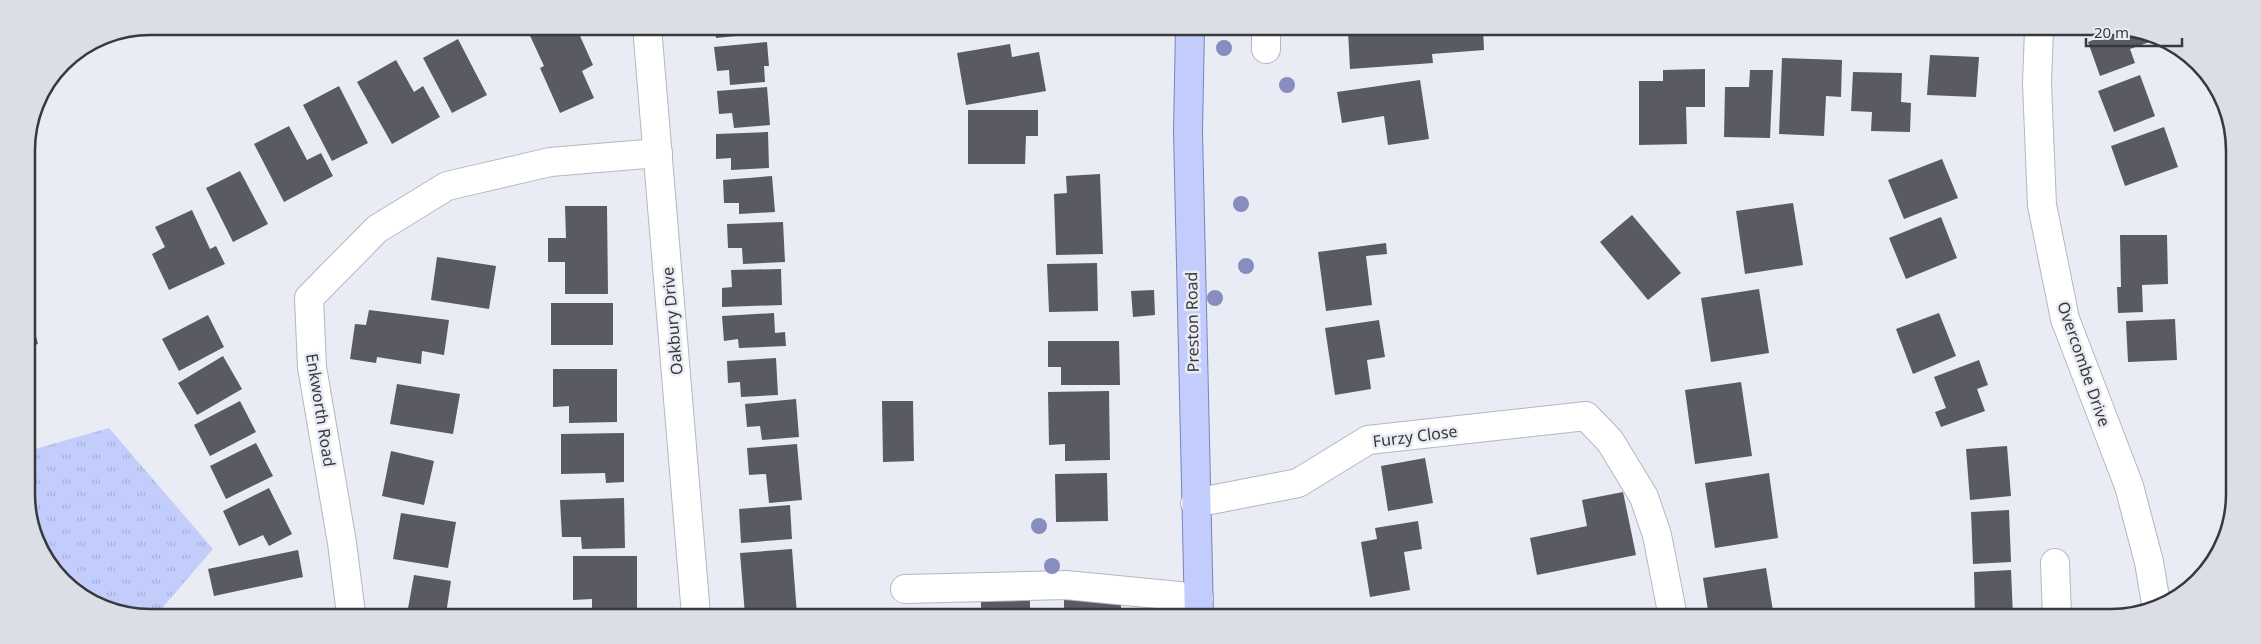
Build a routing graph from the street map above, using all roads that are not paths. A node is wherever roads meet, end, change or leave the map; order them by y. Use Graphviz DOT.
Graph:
graph roads {
  1 [pos="647,35"];
  2 [pos="1190,35"];
  3 [pos="2039,35"];
  4 [pos="658,153"];
  5 [pos="1196,503"];
  6 [pos="2054,562"];
  7 [pos="905,589"];
  8 [pos="2155,600"];
  9 [pos="1199,607"];
  10 [pos="350,609"];
  11 [pos="696,609"];
  12 [pos="1671,609"];
  13 [pos="2057,609"];
  1 -- 4 [label="street, Oakbury Drive"];
  2 -- 5 [label="main road, Preston Road"];
  3 -- 8 [label="street, Overcombe Drive"];
  4 -- 10 [label="street, Enkworth Road"];
  4 -- 11 [label="street, Oakbury Drive"];
  5 -- 9 [label="main road, Preston Road"];
  5 -- 12 [label="street, Furzy Close"];
  6 -- 13 [label="street"];
  7 -- 9 [label="street"];
}
